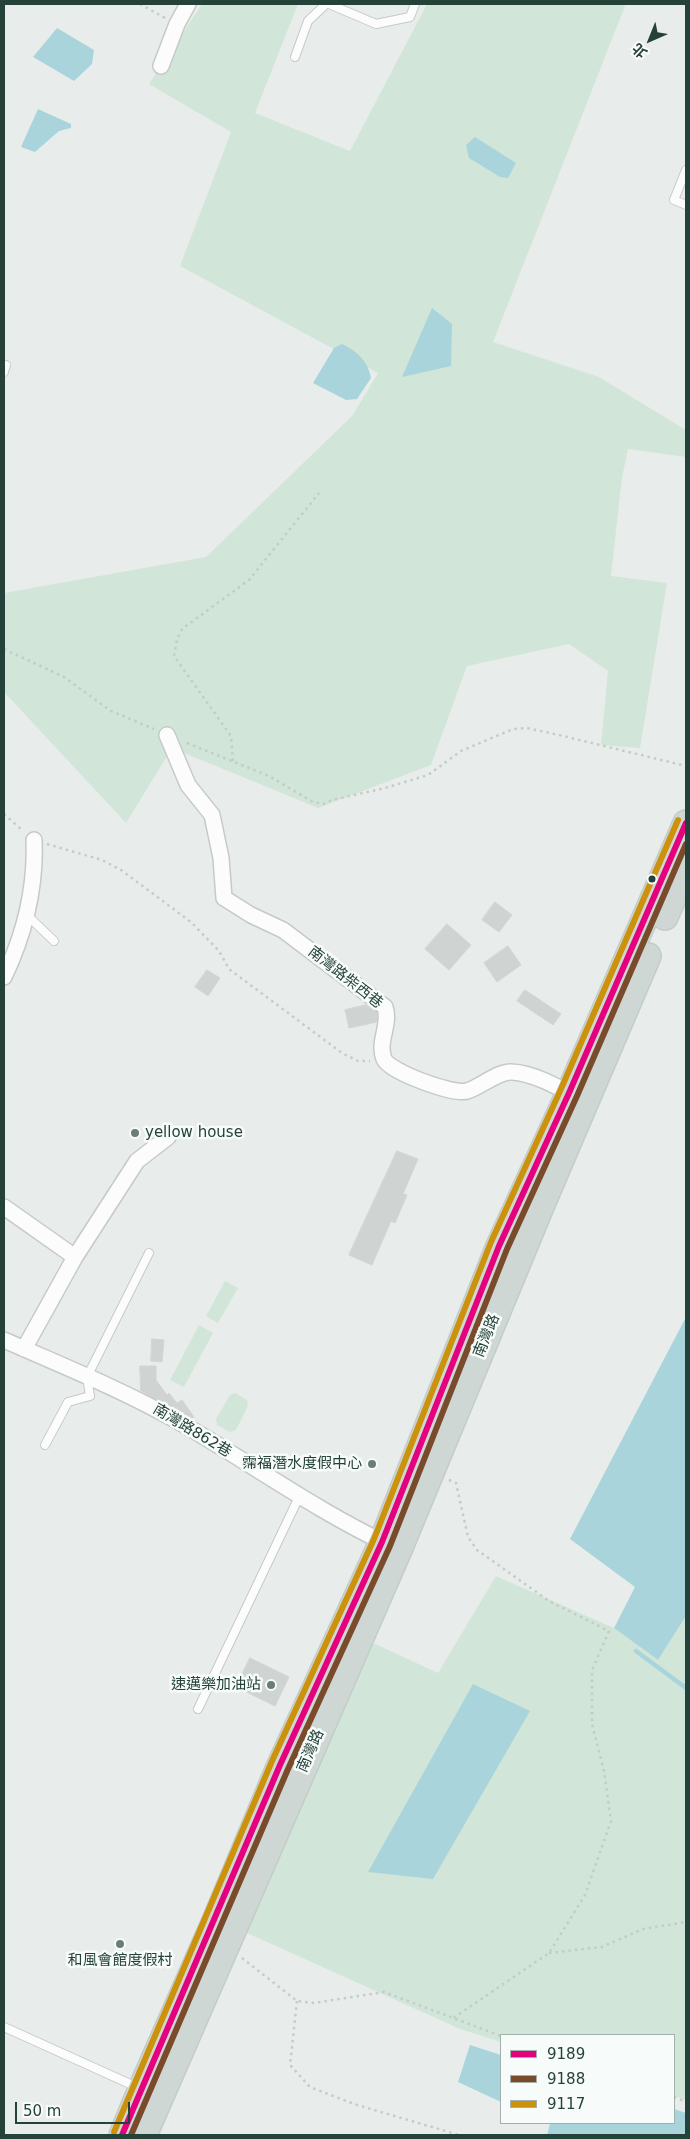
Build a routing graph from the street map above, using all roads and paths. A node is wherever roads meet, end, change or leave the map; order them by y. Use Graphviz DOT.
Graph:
graph roads {
  1 [pos="140,4"];
  2 [pos="188,4"];
  3 [pos="328,4"];
  4 [pos="415,4"];
  5 [pos="177,24"];
  6 [pos="295,56"];
  7 [pos="161,66"];
  8 [pos="686,170"];
  9 [pos="686,205"];
  10 [pos="319,493"];
  11 [pos="4,649"];
  12 [pos="167,734"];
  13 [pos="233,761"];
  14 [pos="686,766"];
  15 [pos="4,814"];
  16 [pos="686,823"];
  17 [pos="34,840"];
  18 [pos="686,868"];
  19 [pos="28,916"];
  20 [pos="54,942"];
  21 [pos="4,977"];
  22 [pos="385,1061"];
  23 [pos="577,1098"];
  24 [pos="168,1136"];
  25 [pos="4,1207"];
  26 [pos="150,1253"];
  27 [pos="75,1256"];
  28 [pos="4,1340"];
  29 [pos="24,1349"];
  30 [pos="87,1377"];
  31 [pos="45,1445"];
  32 [pos="431,1473"];
  33 [pos="299,1497"];
  34 [pos="391,1546"];
  35 [pos="198,1709"];
  36 [pos="686,1922"];
  37 [pos="225,1931"];
  38 [pos="549,1954"];
  39 [pos="297,2001"];
  40 [pos="452,2019"];
  41 [pos="4,2028"];
  42 [pos="500,2036"];
  43 [pos="140,2089"];
  44 [pos="122,2135"];
  45 [pos="144,2135"];
  46 [pos="459,2135"];
  1 -- 5 [label="path"];
  2 -- 5 [label="street"];
  3 -- 4 [label="lane"];
  3 -- 6 [label="lane"];
  5 -- 7 [label="street"];
  8 -- 9 [label="lane"];
  10 -- 13 [label="path"];
  11 -- 12 [label="path"];
  12 -- 13 [label="path"];
  12 -- 22 [label="street, 南灣路柴西巷"];
  13 -- 14 [label="path"];
  15 -- 17 [label="path"];
  16 -- 23 [label="main road, 南灣路"];
  17 -- 19 [label="street"];
  17 -- 22 [label="path"];
  18 -- 23 [label="main road, 南灣路"];
  19 -- 20 [label="lane"];
  19 -- 21 [label="street"];
  22 -- 23 [label="street"];
  23 -- 32 [label="main road, 南灣路"];
  23 -- 34 [label="main road, 南灣路"];
  24 -- 27 [label="street"];
  25 -- 27 [label="street"];
  26 -- 30 [label="lane"];
  27 -- 29 [label="street"];
  28 -- 29 [label="street, 南灣路862巷"];
  29 -- 30 [label="street, 南灣路862巷"];
  30 -- 31 [label="lane"];
  30 -- 33 [label="street, 南灣路862巷"];
  32 -- 34 [label="main road, 南灣路"];
  32 -- 38 [label="path"];
  33 -- 34 [label="street, 南灣路862巷"];
  33 -- 35 [label="lane"];
  34 -- 37 [label="main road, 南灣路"];
  36 -- 38 [label="path"];
  37 -- 39 [label="path"];
  37 -- 43 [label="main road, 南灣路"];
  37 -- 45 [label="main road, 南灣路"];
  38 -- 40 [label="path"];
  39 -- 40 [label="path"];
  39 -- 46 [label="path"];
  40 -- 42 [label="path"];
  41 -- 43 [label="lane"];
  43 -- 44 [label="main road, 南灣路"];
}
